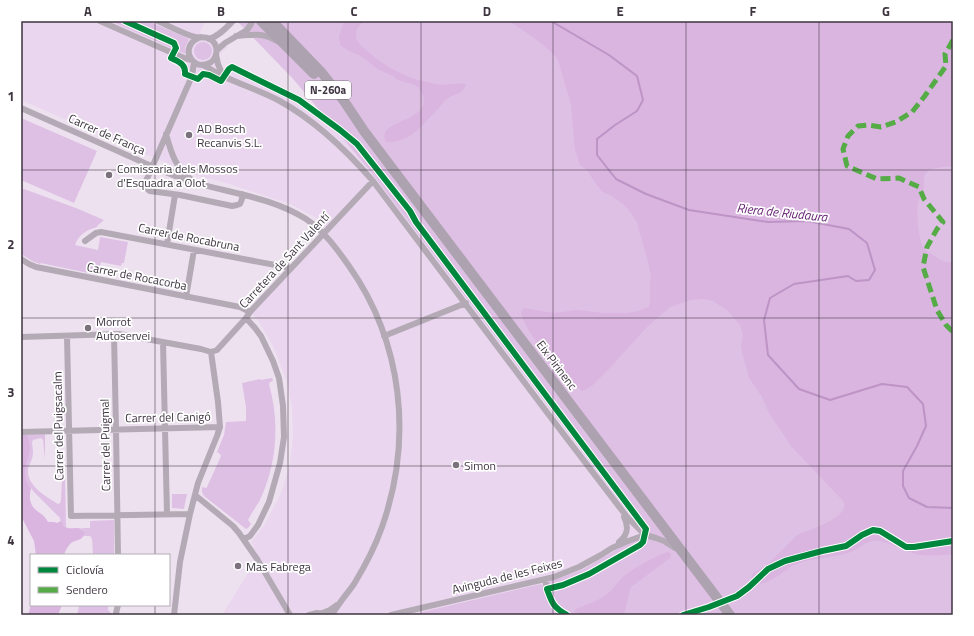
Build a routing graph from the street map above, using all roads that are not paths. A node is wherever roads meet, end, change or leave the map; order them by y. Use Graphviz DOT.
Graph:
graph roads {
  1 [pos="100,21"];
  2 [pos="158,21"];
  3 [pos="233,21"];
  4 [pos="252,21"];
  5 [pos="261,21"];
  6 [pos="265,21"];
  7 [pos="272,21"];
  8 [pos="226,24"];
  9 [pos="236,36"];
  10 [pos="201,37"];
  11 [pos="209,39"];
  12 [pos="290,50"];
  13 [pos="216,53"];
  14 [pos="193,61"];
  15 [pos="314,64"];
  16 [pos="202,65"];
  17 [pos="192,76"];
  18 [pos="224,76"];
  19 [pos="21,108"];
  20 [pos="364,131"];
  21 [pos="166,134"];
  22 [pos="152,166"];
  23 [pos="373,181"];
  24 [pos="196,182"];
  25 [pos="242,194"];
  26 [pos="175,195"];
  27 [pos="324,234"];
  28 [pos="85,241"];
  29 [pos="167,244"];
  30 [pos="194,250"];
  31 [pos="21,259"];
  32 [pos="291,268"];
  33 [pos="186,297"];
  34 [pos="466,303"];
  35 [pos="250,312"];
  36 [pos="246,318"];
  37 [pos="114,334"];
  38 [pos="67,336"];
  39 [pos="384,336"];
  40 [pos="21,338"];
  41 [pos="163,342"];
  42 [pos="211,352"];
  43 [pos="220,427"];
  44 [pos="165,428"];
  45 [pos="116,429"];
  46 [pos="69,430"];
  47 [pos="21,432"];
  48 [pos="195,495"];
  49 [pos="616,503"];
  50 [pos="167,514"];
  51 [pos="190,514"];
  52 [pos="117,515"];
  53 [pos="645,535"];
  54 [pos="244,539"];
  55 [pos="953,541"];
  56 [pos="612,548"];
  57 [pos="118,554"];
  58 [pos="687,560"];
  59 [pos="545,580"];
  60 [pos="728,600"];
  61 [pos="341,602"];
  62 [pos="118,606"];
  63 [pos="709,607"];
  64 [pos="286,608"];
  65 [pos="116,613"];
  66 [pos="322,614"];
  67 [pos="174,615"];
  68 [pos="290,615"];
  69 [pos="294,615"];
  70 [pos="309,615"];
  71 [pos="332,615"];
  72 [pos="391,615"];
  73 [pos="567,615"];
  74 [pos="683,615"];
  75 [pos="730,615"];
  1 -- 14 [label="street"];
  2 -- 10 [label="street"];
  3 -- 8 [label="street"];
  4 -- 9 [label="street"];
  5 -- 12 [label="main road, Eix Pirinenc / N-260a"];
  6 -- 15 [label="street"];
  7 -- 15 [label="main road, Eix Pirinenc / N-260a"];
  8 -- 11 [label="street"];
  9 -- 12 [label="street"];
  9 -- 13 [label="street"];
  10 -- 11 [label="street"];
  10 -- 14 [label="street"];
  11 -- 13 [label="street"];
  12 -- 20 [label="main road, Eix Pirinenc / N-260a"];
  13 -- 16 [label="street"];
  13 -- 18 [label="street"];
  14 -- 16 [label="street"];
  14 -- 17 [label="street"];
  15 -- 20 [label="main road, Eix Pirinenc / N-260a"];
  16 -- 17 [label="street"];
  16 -- 18 [label="street"];
  17 -- 21 [label="street"];
  18 -- 23 [label="street"];
  19 -- 22 [label="street, Carrer de França"];
  20 -- 58 [label="main road, Eix Pirinenc / N-260a"];
  21 -- 22 [label="street"];
  21 -- 24 [label="street"];
  22 -- 24 [label="street, Carrer de França"];
  22 -- 26 [label="street"];
  23 -- 27 [label="street, Carretera de Sant Valentí"];
  23 -- 34 [label="street"];
  24 -- 25 [label="street, Carrer de França"];
  25 -- 26 [label="street"];
  25 -- 27 [label="street, Carrer de França"];
  26 -- 29 [label="street"];
  27 -- 32 [label="street, Carretera de Sant Valentí"];
  27 -- 39 [label="street, Carrer de França"];
  28 -- 29 [label="street, Carrer de Rocabruna"];
  29 -- 30 [label="street, Carrer de Rocabruna"];
  30 -- 32 [label="street, Carrer de Rocabruna"];
  30 -- 33 [label="street"];
  31 -- 33 [label="street, Carrer de Rocacorba"];
  32 -- 35 [label="street, Carretera de Sant Valentí"];
  33 -- 35 [label="street, Carrer de Rocacorba"];
  34 -- 39 [label="street"];
  34 -- 49 [label="street"];
  35 -- 36 [label="street, Carretera de Sant Valentí"];
  36 -- 42 [label="street, Carretera de Sant Valentí"];
  36 -- 54 [label="street"];
  37 -- 38 [label="street"];
  37 -- 41 [label="street"];
  37 -- 45 [label="street, Carrer del Puigmal"];
  38 -- 40 [label="street"];
  38 -- 46 [label="street, Carrer del Puigsacalm"];
  39 -- 61 [label="street, Carrer de França"];
  41 -- 42 [label="street"];
  41 -- 44 [label="street"];
  42 -- 43 [label="street"];
  43 -- 44 [label="street, Carrer del Canigó"];
  43 -- 48 [label="street"];
  44 -- 45 [label="street, Carrer del Canigó"];
  44 -- 50 [label="street"];
  45 -- 46 [label="street, Carrer del Canigó"];
  45 -- 52 [label="street, Carrer del Puigmal"];
  46 -- 47 [label="street, Carrer del Canigó"];
  46 -- 52 [label="street, Carrer del Puigsacalm"];
  48 -- 51 [label="street"];
  48 -- 54 [label="street"];
  49 -- 53 [label="street"];
  49 -- 56 [label="street"];
  50 -- 51 [label="street"];
  50 -- 52 [label="street"];
  51 -- 67 [label="street"];
  52 -- 57 [label="street, Carrer del Puigmal"];
  53 -- 56 [label="street, Avinguda de les Feixes"];
  53 -- 58 [label="street"];
  54 -- 64 [label="street"];
  55 -- 60 [label="street"];
  56 -- 59 [label="street, Avinguda de les Feixes"];
  58 -- 75 [label="main road, Eix Pirinenc / N-260a"];
  59 -- 72 [label="street, Avinguda de les Feixes"];
  59 -- 73 [label="street"];
  61 -- 66 [label="street, Carrer de França"];
  61 -- 71 [label="street, Carrer de França"];
  62 -- 65 [label="street"];
  63 -- 74 [label="street"];
  64 -- 68 [label="street"];
  64 -- 69 [label="street"];
  66 -- 70 [label="street"];
}
